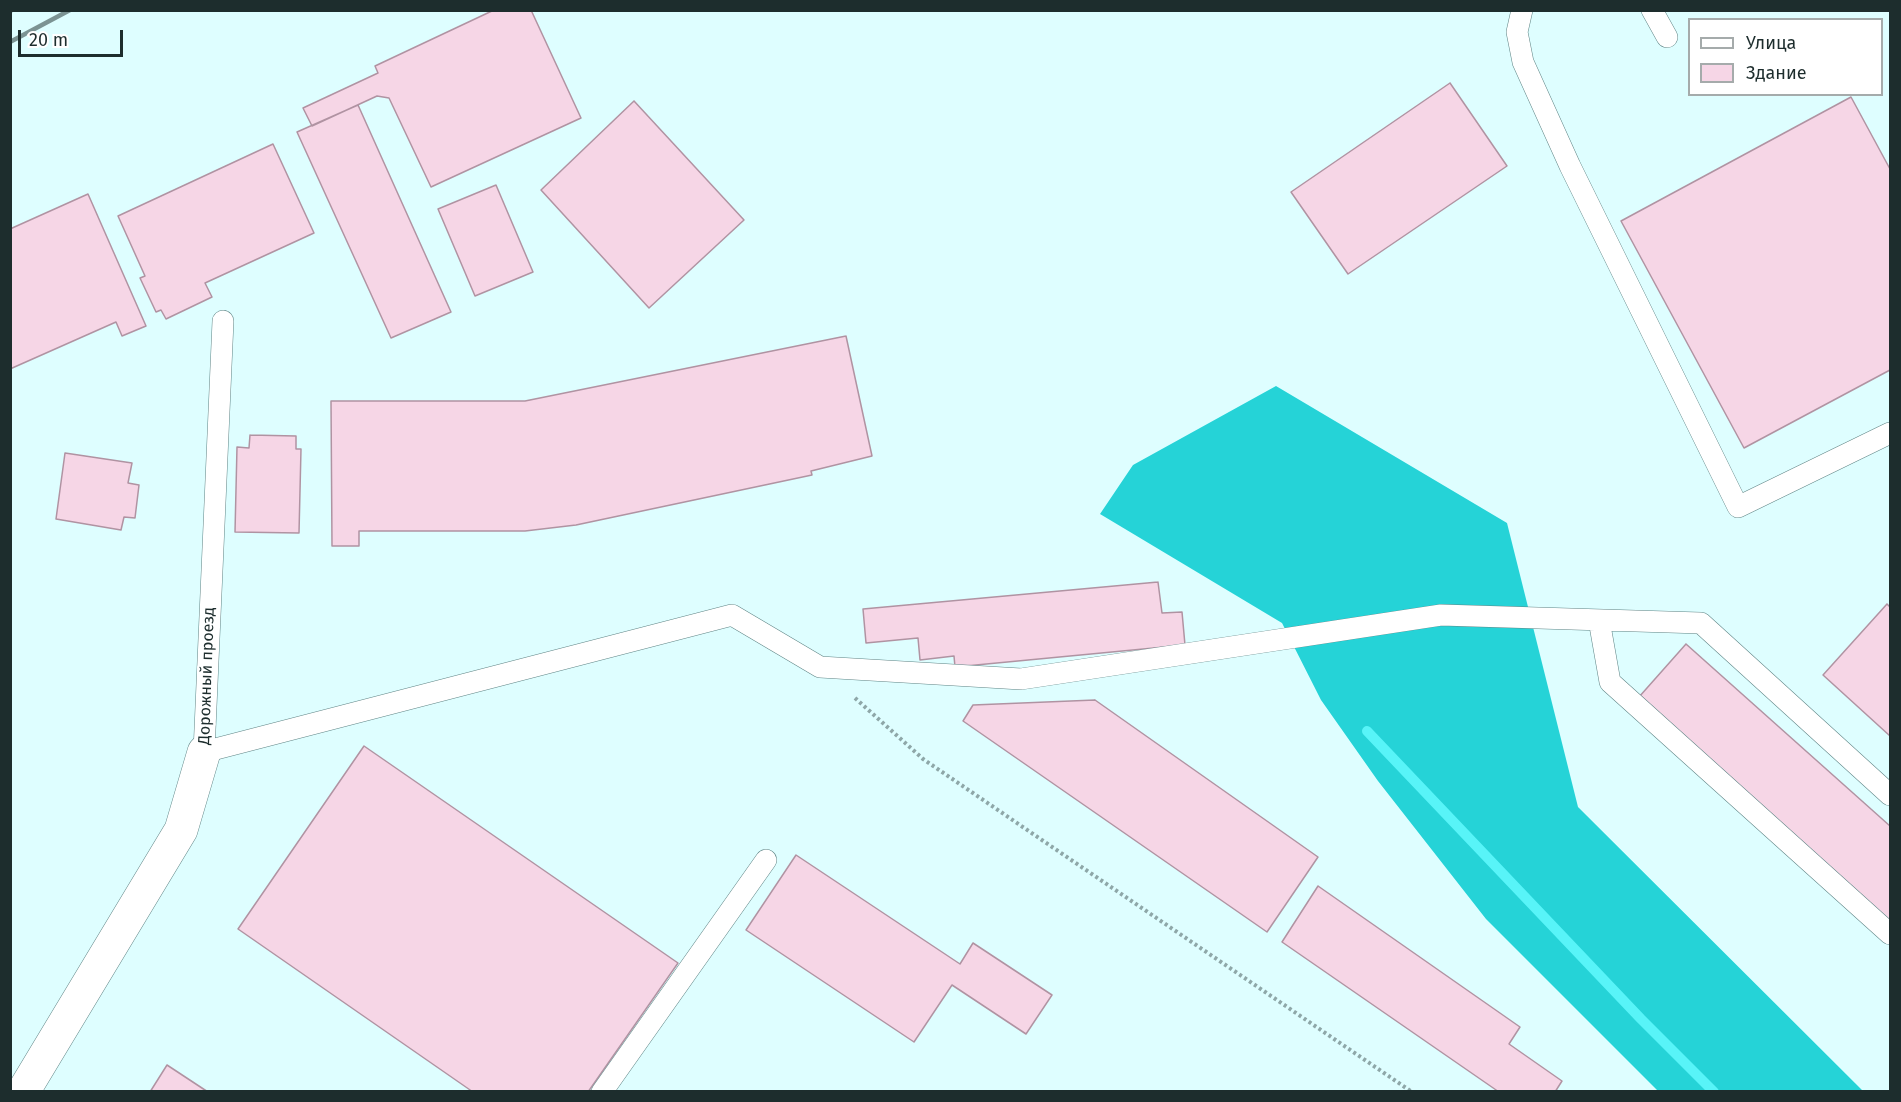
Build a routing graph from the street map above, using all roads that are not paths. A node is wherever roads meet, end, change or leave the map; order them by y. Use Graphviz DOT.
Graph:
graph roads {
  1 [pos="1522,10"];
  2 [pos="1652,10"];
  3 [pos="1667,37"];
  4 [pos="223,321"];
  5 [pos="1890,433"];
  6 [pos="1599,620"];
  7 [pos="204,752"];
  8 [pos="1890,795"];
  9 [pos="766,860"];
  10 [pos="1890,934"];
  11 [pos="23,1092"];
  12 [pos="602,1092"];
  1 -- 5 [label="lane"];
  2 -- 3 [label="lane"];
  4 -- 7 [label="lane, Дорожный проезд"];
  6 -- 7 [label="lane"];
  6 -- 8 [label="lane"];
  6 -- 10 [label="lane"];
  7 -- 11 [label="street, Дорожный проезд"];
  9 -- 12 [label="lane"];
}
